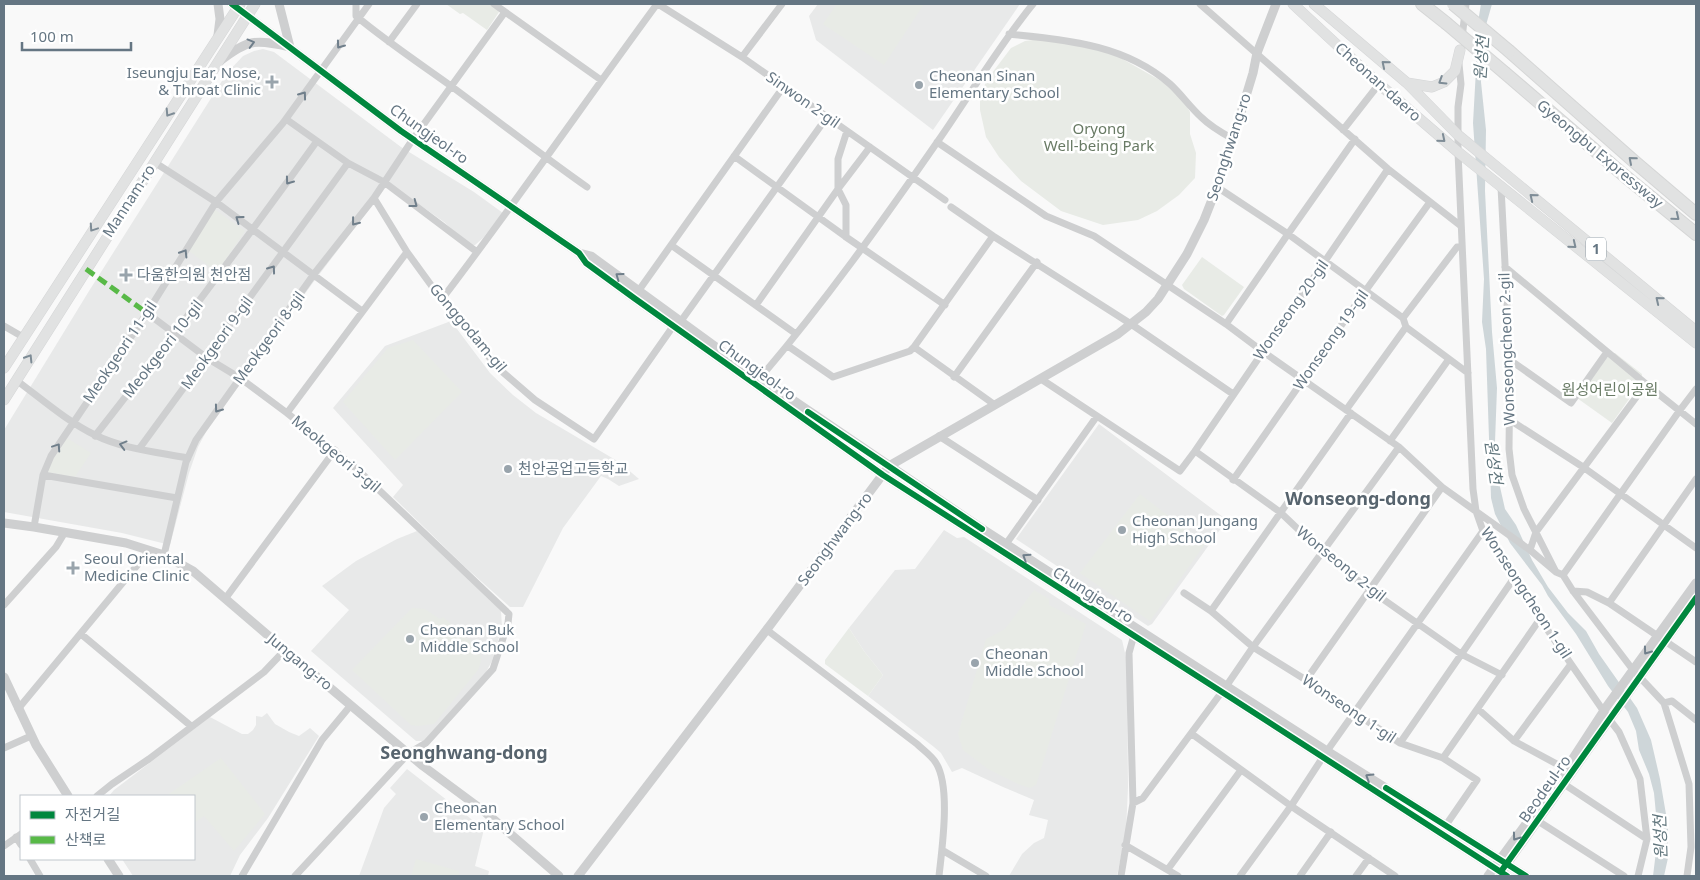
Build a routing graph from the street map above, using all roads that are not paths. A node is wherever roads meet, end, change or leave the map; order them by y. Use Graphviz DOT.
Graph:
graph roads {
  1 [pos="218,4"];
  2 [pos="255,4"];
  3 [pos="279,4"];
  4 [pos="356,4"];
  5 [pos="369,4"];
  6 [pos="417,4"];
  7 [pos="494,4"];
  8 [pos="658,4"];
  9 [pos="782,4"];
  10 [pos="1033,4"];
  11 [pos="1200,4"];
  12 [pos="1276,4"];
  13 [pos="1292,4"];
  14 [pos="1314,4"];
  15 [pos="1422,4"];
  16 [pos="1453,4"];
  17 [pos="1466,4"];
  18 [pos="236,5"];
  19 [pos="505,12"];
  20 [pos="248,15"];
  21 [pos="359,18"];
  22 [pos="1009,34"];
  23 [pos="388,42"];
  24 [pos="215,43"];
  25 [pos="290,47"];
  26 [pos="1460,50"];
  27 [pos="1257,53"];
  28 [pos="742,57"];
  29 [pos="206,58"];
  30 [pos="216,64"];
  31 [pos="321,71"];
  32 [pos="601,80"];
  33 [pos="1407,83"];
  34 [pos="1379,84"];
  35 [pos="784,86"];
  36 [pos="452,87"];
  37 [pos="827,117"];
  38 [pos="286,119"];
  39 [pos="1344,130"];
  40 [pos="847,131"];
  41 [pos="1458,135"];
  42 [pos="413,139"];
  43 [pos="1233,139"];
  44 [pos="1355,140"];
  45 [pos="317,141"];
  46 [pos="937,142"];
  47 [pos="870,147"];
  48 [pos="1461,154"];
  49 [pos="734,156"];
  50 [pos="545,158"];
  51 [pos="154,162"];
  52 [pos="348,163"];
  53 [pos="1388,169"];
  54 [pos="912,176"];
  55 [pos="384,182"];
  56 [pos="1498,184"];
  57 [pos="587,187"];
  58 [pos="776,187"];
  59 [pos="1217,187"];
  60 [pos="838,189"];
  61 [pos="374,198"];
  62 [pos="945,200"];
  63 [pos="216,202"];
  64 [pos="1430,202"];
  65 [pos="512,206"];
  66 [pos="950,207"];
  67 [pos="1696,214"];
  68 [pos="819,217"];
  69 [pos="1461,226"];
  70 [pos="254,230"];
  71 [pos="1288,234"];
  72 [pos="1696,234"];
  73 [pos="993,236"];
  74 [pos="846,237"];
  75 [pos="671,245"];
  76 [pos="1461,247"];
  77 [pos="863,249"];
  78 [pos="284,252"];
  79 [pos="407,252"];
  80 [pos="477,252"];
  81 [pos="1036,262"];
  82 [pos="1325,262"];
  83 [pos="1505,267"];
  84 [pos="314,274"];
  85 [pos="714,276"];
  86 [pos="1168,285"];
  87 [pos="1366,290"];
  88 [pos="636,294"];
  89 [pos="442,299"];
  90 [pos="756,305"];
  91 [pos="945,305"];
  92 [pos="362,311"];
  93 [pos="147,313"];
  94 [pos="1403,318"];
  95 [pos="677,323"];
  96 [pos="1131,324"];
  97 [pos="1226,324"];
  98 [pos="4,326"];
  99 [pos="1406,327"];
  100 [pos="1696,331"];
  101 [pos="175,334"];
  102 [pos="796,334"];
  103 [pos="23,337"];
  104 [pos="1696,343"];
  105 [pos="788,346"];
  106 [pos="914,347"];
  107 [pos="1262,351"];
  108 [pos="1607,352"];
  109 [pos="207,358"];
  110 [pos="1449,359"];
  111 [pos="1510,360"];
  112 [pos="4,368"];
  113 [pos="1468,373"];
  114 [pos="954,377"];
  115 [pos="240,378"];
  116 [pos="760,378"];
  117 [pos="1041,379"];
  118 [pos="1303,379"];
  119 [pos="16,380"];
  120 [pos="1646,384"];
  121 [pos="1696,389"];
  122 [pos="1234,394"];
  123 [pos="4,400"];
  124 [pos="995,405"];
  125 [pos="1680,410"];
  126 [pos="1348,412"];
  127 [pos="287,413"];
  128 [pos="1097,416"];
  129 [pos="1510,420"];
  130 [pos="73,422"];
  131 [pos="1696,424"];
  132 [pos="95,436"];
  133 [pos="939,436"];
  134 [pos="1390,441"];
  135 [pos="1399,447"];
  136 [pos="139,449"];
  137 [pos="335,450"];
  138 [pos="1195,451"];
  139 [pos="188,458"];
  140 [pos="889,466"];
  141 [pos="1583,467"];
  142 [pos="43,475"];
  143 [pos="883,475"];
  144 [pos="1696,479"];
  145 [pos="1233,480"];
  146 [pos="1442,487"];
  147 [pos="1620,494"];
  148 [pos="178,498"];
  149 [pos="1038,500"];
  150 [pos="1476,511"];
  151 [pos="1280,512"];
  152 [pos="4,523"];
  153 [pos="1663,524"];
  154 [pos="34,526"];
  155 [pos="1483,531"];
  156 [pos="65,532"];
  157 [pos="1536,532"];
  158 [pos="1006,544"];
  159 [pos="1696,548"];
  160 [pos="1530,550"];
  161 [pos="149,551"];
  162 [pos="1322,552"];
  163 [pos="164,555"];
  164 [pos="1560,574"];
  165 [pos="1514,578"];
  166 [pos="1696,583"];
  167 [pos="1370,590"];
  168 [pos="1573,591"];
  169 [pos="1184,593"];
  170 [pos="1696,598"];
  171 [pos="225,599"];
  172 [pos="1609,603"];
  173 [pos="4,606"];
  174 [pos="1211,611"];
  175 [pos="1540,619"];
  176 [pos="1418,623"];
  177 [pos="767,630"];
  178 [pos="1136,632"];
  179 [pos="81,634"];
  180 [pos="1662,638"];
  181 [pos="1253,647"];
  182 [pos="284,650"];
  183 [pos="1461,654"];
  184 [pos="1696,662"];
  185 [pos="1572,664"];
  186 [pos="1632,672"];
  187 [pos="1502,675"];
  188 [pos="4,678"];
  189 [pos="1639,679"];
  190 [pos="1306,680"];
  191 [pos="1225,688"];
  192 [pos="1664,703"];
  193 [pos="350,705"];
  194 [pos="18,709"];
  195 [pos="1478,709"];
  196 [pos="1354,712"];
  197 [pos="1608,713"];
  198 [pos="1696,720"];
  199 [pos="191,726"];
  200 [pos="1192,734"];
  201 [pos="31,736"];
  202 [pos="1514,741"];
  203 [pos="1400,744"];
  204 [pos="4,748"];
  205 [pos="409,754"];
  206 [pos="1325,754"];
  207 [pos="1442,758"];
  208 [pos="1566,769"];
  209 [pos="1241,770"];
  210 [pos="1564,784"];
  211 [pos="1688,784"];
  212 [pos="1696,789"];
  213 [pos="67,795"];
  214 [pos="98,795"];
  215 [pos="1133,803"];
  216 [pos="1291,806"];
  217 [pos="1538,821"];
  218 [pos="1446,825"];
  219 [pos="1331,832"];
  220 [pos="19,836"];
  221 [pos="1647,839"];
  222 [pos="1125,845"];
  223 [pos="4,846"];
  224 [pos="1694,849"];
  225 [pos="942,850"];
  226 [pos="1370,858"];
  227 [pos="31,860"];
  228 [pos="109,860"];
  229 [pos="1504,861"];
  230 [pos="1168,869"];
  231 [pos="1500,873"];
  232 [pos="40,876"];
  233 [pos="119,876"];
  234 [pos="242,876"];
  235 [pos="295,876"];
  236 [pos="560,876"];
  237 [pos="578,876"];
  238 [pos="939,876"];
  239 [pos="986,876"];
  240 [pos="1121,876"];
  241 [pos="1178,876"];
  242 [pos="1240,876"];
  243 [pos="1300,876"];
  244 [pos="1356,876"];
  245 [pos="1395,876"];
  246 [pos="1488,876"];
  247 [pos="1526,876"];
  248 [pos="1624,876"];
  249 [pos="1638,876"];
  250 [pos="1687,876"];
  1 -- 24 [label="street"];
  2 -- 20 [label="main road, Mannam-ro"];
  3 -- 25 [label="street"];
  4 -- 21 [label="street"];
  5 -- 21 [label="street, Meokgeori 11-gil"];
  6 -- 23 [label="street"];
  7 -- 19 [label="street"];
  8 -- 28 [label="street, Sinwon 2-gil"];
  8 -- 32 [label="street"];
  9 -- 28 [label="street"];
  10 -- 22 [label="street"];
  11 -- 27 [label="street"];
  12 -- 27 [label="street, Seonghwang-ro"];
  13 -- 34 [label="main road, Cheonan-daero"];
  33 -- 14 [label="main road, Cheonan-daero / 1, one-way"];
  15 -- 72 [label="highway, Gyeongbu Expressway, one-way, bridge"];
  67 -- 16 [label="highway, Gyeongbu Expressway, one-way, bridge"];
  17 -- 26 [label="street, Wonseongcheon 1-gil"];
  18 -- 20 [label="street, Chungjeol-ro"];
  18 -- 24 [label="main road, Mannam-ro"];
  19 -- 32 [label="street"];
  19 -- 36 [label="street, Meokgeori 8-gil"];
  20 -- 25 [label="street, Chungjeol-ro"];
  20 -- 30 [label="main road, Mannam-ro"];
  21 -- 23 [label="street"];
  21 -- 31 [label="street, Meokgeori 11-gil, one-way"];
  22 -- 43 [label="street"];
  22 -- 46 [label="street"];
  23 -- 36 [label="street"];
  24 -- 29 [label="main road, Mannam-ro"];
  30 -- 25 [label="street, one-way"];
  25 -- 31 [label="street, Chungjeol-ro"];
  26 -- 33 [label="main road, one-way"];
  26 -- 41 [label="street, Wonseongcheon 1-gil"];
  27 -- 39 [label="street"];
  27 -- 43 [label="street, Seonghwang-ro"];
  28 -- 35 [label="street, Sinwon 2-gil"];
  29 -- 30 [label="main road"];
  29 -- 103 [label="main road, Mannam-ro, one-way"];
  30 -- 51 [label="main road, Mannam-ro"];
  38 -- 31 [label="street, Meokgeori 11-gil, one-way"];
  31 -- 42 [label="street, Chungjeol-ro"];
  32 -- 50 [label="street"];
  33 -- 41 [label="main road, Cheonan-daero / 1"];
  34 -- 39 [label="street"];
  34 -- 48 [label="main road, Cheonan-daero / 1, one-way"];
  35 -- 37 [label="street, Sinwon 2-gil"];
  35 -- 49 [label="street"];
  36 -- 42 [label="street, Meokgeori 8-gil"];
  36 -- 50 [label="street"];
  37 -- 40 [label="street, Sinwon 2-gil"];
  37 -- 58 [label="street"];
  38 -- 45 [label="street"];
  38 -- 63 [label="street, Meokgeori 11-gil"];
  39 -- 44 [label="street"];
  40 -- 47 [label="street, Sinwon 2-gil"];
  40 -- 60 [label="street"];
  41 -- 48 [label="street, Wonseongcheon 1-gil"];
  100 -- 41 [label="main road, Cheonan-daero / 1, one-way"];
  42 -- 55 [label="street, Meokgeori 8-gil"];
  42 -- 65 [label="street, Chungjeol-ro"];
  43 -- 59 [label="street, Seonghwang-ro"];
  44 -- 53 [label="street"];
  44 -- 71 [label="street"];
  45 -- 52 [label="street"];
  45 -- 70 [label="street, Meokgeori 10-gil, one-way"];
  46 -- 54 [label="street"];
  46 -- 86 [label="street"];
  47 -- 54 [label="street, Sinwon 2-gil"];
  47 -- 60 [label="street"];
  48 -- 56 [label="main road, 1"];
  48 -- 69 [label="street, Wonseongcheon 1-gil"];
  49 -- 58 [label="street"];
  49 -- 75 [label="street"];
  50 -- 57 [label="street"];
  50 -- 65 [label="street"];
  51 -- 63 [label="street"];
  119 -- 51 [label="main road, Mannam-ro, one-way"];
  52 -- 55 [label="street"];
  52 -- 78 [label="street, Meokgeori 9-gil"];
  53 -- 64 [label="street"];
  53 -- 82 [label="street, Wonseong 20-gil"];
  54 -- 62 [label="street, Sinwon 2-gil"];
  54 -- 77 [label="street"];
  55 -- 61 [label="street, Meokgeori 8-gil"];
  55 -- 80 [label="street, one-way"];
  56 -- 83 [label="street, Wonseongcheon 2-gil"];
  56 -- 104 [label="main road, 1, one-way"];
  58 -- 68 [label="street"];
  58 -- 85 [label="street"];
  59 -- 71 [label="street"];
  59 -- 86 [label="street, Seonghwang-ro"];
  60 -- 68 [label="street"];
  60 -- 74 [label="street"];
  61 -- 79 [label="street, Gonggodam-gil"];
  61 -- 84 [label="street, Meokgeori 8-gil, one-way"];
  70 -- 63 [label="street, one-way"];
  93 -- 63 [label="street, Meokgeori 11-gil, one-way"];
  64 -- 69 [label="street"];
  64 -- 87 [label="street, Wonseong 19-gil"];
  65 -- 80 [label="street"];
  65 -- 88 [label="street, Chungjeol-ro"];
  66 -- 73 [label="street"];
  68 -- 74 [label="street"];
  68 -- 90 [label="street"];
  69 -- 76 [label="street, Wonseongcheon 1-gil"];
  70 -- 78 [label="street"];
  70 -- 101 [label="street, Meokgeori 10-gil"];
  71 -- 82 [label="street"];
  71 -- 97 [label="street"];
  73 -- 81 [label="street"];
  73 -- 91 [label="street"];
  74 -- 77 [label="street"];
  75 -- 85 [label="street"];
  75 -- 88 [label="street"];
  76 -- 94 [label="street"];
  76 -- 113 [label="street, Wonseongcheon 1-gil"];
  77 -- 91 [label="street"];
  77 -- 102 [label="street"];
  78 -- 84 [label="street"];
  109 -- 78 [label="street, Meokgeori 9-gil, one-way"];
  79 -- 89 [label="street, Gonggodam-gil"];
  79 -- 92 [label="street"];
  80 -- 89 [label="street"];
  81 -- 96 [label="street"];
  81 -- 114 [label="street"];
  82 -- 87 [label="street"];
  82 -- 107 [label="street, Wonseong 20-gil"];
  83 -- 108 [label="street"];
  83 -- 111 [label="street, Wonseongcheon 2-gil"];
  84 -- 92 [label="street"];
  84 -- 115 [label="street, Meokgeori 8-gil"];
  85 -- 90 [label="street"];
  85 -- 95 [label="street"];
  86 -- 96 [label="street, Seonghwang-ro"];
  86 -- 97 [label="street"];
  87 -- 94 [label="street"];
  87 -- 118 [label="street, Wonseong 19-gil"];
  88 -- 95 [label="street, Chungjeol-ro"];
  89 -- 95 [label="street, Gonggodam-gil"];
  90 -- 102 [label="street"];
  91 -- 106 [label="street"];
  92 -- 127 [label="street"];
  93 -- 101 [label="street, Meokgeori 3-gil"];
  93 -- 130 [label="street, Meokgeori 11-gil"];
  94 -- 99 [label="street"];
  95 -- 116 [label="street, Chungjeol-ro"];
  95 -- 143 [label="street, Chungjeol-ro"];
  96 -- 117 [label="street, Seonghwang-ro"];
  96 -- 122 [label="street"];
  97 -- 107 [label="street"];
  98 -- 103 [label="street"];
  99 -- 110 [label="street"];
  99 -- 126 [label="street"];
  101 -- 109 [label="street, Meokgeori 3-gil"];
  101 -- 132 [label="street, Meokgeori 10-gil"];
  102 -- 105 [label="street"];
  103 -- 112 [label="main road, Mannam-ro"];
  105 -- 106 [label="street"];
  105 -- 116 [label="street"];
  106 -- 114 [label="street"];
  107 -- 118 [label="street"];
  107 -- 122 [label="street, Wonseong 20-gil"];
  108 -- 111 [label="street"];
  108 -- 120 [label="street"];
  109 -- 115 [label="street, Meokgeori 3-gil"];
  109 -- 136 [label="street, Meokgeori 9-gil"];
  110 -- 113 [label="street"];
  110 -- 134 [label="street"];
  111 -- 129 [label="street, Wonseongcheon 2-gil"];
  113 -- 150 [label="street, Wonseongcheon 1-gil"];
  114 -- 124 [label="street"];
  115 -- 127 [label="street, Meokgeori 3-gil"];
  115 -- 139 [label="street, Meokgeori 8-gil, one-way"];
  116 -- 140 [label="street, Chungjeol-ro"];
  117 -- 124 [label="street, Seonghwang-ro"];
  117 -- 128 [label="street"];
  118 -- 126 [label="street"];
  118 -- 145 [label="street, Wonseong 19-gil"];
  119 -- 123 [label="main road, Mannam-ro"];
  119 -- 130 [label="street"];
  120 -- 125 [label="street"];
  120 -- 141 [label="street"];
  121 -- 125 [label="street"];
  122 -- 138 [label="street, Wonseong 20-gil"];
  124 -- 133 [label="street, Seonghwang-ro"];
  125 -- 131 [label="street"];
  125 -- 147 [label="street"];
  126 -- 134 [label="street"];
  126 -- 151 [label="street"];
  127 -- 137 [label="street, Meokgeori 3-gil"];
  128 -- 138 [label="street"];
  128 -- 149 [label="street"];
  129 -- 141 [label="street"];
  129 -- 157 [label="street, Wonseongcheon 2-gil"];
  130 -- 132 [label="street"];
  142 -- 130 [label="street, Meokgeori 11-gil, one-way"];
  136 -- 132 [label="street, one-way"];
  133 -- 140 [label="street, Seonghwang-ro"];
  133 -- 149 [label="street"];
  134 -- 135 [label="street"];
  135 -- 146 [label="street"];
  135 -- 162 [label="street"];
  136 -- 139 [label="street"];
  137 -- 171 [label="street"];
  137 -- 205 [label="street, Meokgeori 3-gil"];
  138 -- 145 [label="street, Wonseong 2-gil"];
  139 -- 148 [label="street, Meokgeori 8-gil"];
  140 -- 143 [label="street, Seonghwang-ro"];
  140 -- 158 [label="street, Chungjeol-ro"];
  141 -- 147 [label="street"];
  141 -- 157 [label="street"];
  142 -- 148 [label="street"];
  142 -- 154 [label="street, Meokgeori 11-gil"];
  143 -- 177 [label="street, Seonghwang-ro"];
  143 -- 178 [label="street, Chungjeol-ro"];
  144 -- 153 [label="street"];
  145 -- 151 [label="street, Wonseong 2-gil"];
  146 -- 150 [label="street"];
  146 -- 167 [label="street"];
  147 -- 153 [label="street"];
  147 -- 164 [label="street"];
  148 -- 163 [label="street, Meokgeori 8-gil"];
  149 -- 158 [label="street"];
  150 -- 155 [label="street, Wonseongcheon 1-gil"];
  150 -- 160 [label="street"];
  151 -- 162 [label="street, Wonseong 2-gil"];
  151 -- 174 [label="street"];
  152 -- 154 [label="street, Jungang-ro"];
  153 -- 159 [label="street"];
  153 -- 172 [label="street"];
  154 -- 156 [label="street, Jungang-ro"];
  155 -- 165 [label="street, Wonseongcheon 1-gil"];
  155 -- 176 [label="street"];
  156 -- 161 [label="street, Jungang-ro"];
  156 -- 173 [label="street"];
  157 -- 160 [label="street"];
  157 -- 164 [label="street, Wonseongcheon 2-gil"];
  178 -- 158 [label="street, Chungjeol-ro, one-way"];
  160 -- 164 [label="street"];
  161 -- 163 [label="street, Jungang-ro"];
  161 -- 179 [label="street"];
  162 -- 167 [label="street, Wonseong 2-gil"];
  162 -- 181 [label="street"];
  163 -- 171 [label="street, Jungang-ro"];
  164 -- 168 [label="street, Wonseongcheon 2-gil"];
  165 -- 175 [label="street, Wonseongcheon 1-gil"];
  165 -- 183 [label="street"];
  166 -- 180 [label="street"];
  167 -- 176 [label="street, Wonseong 2-gil"];
  167 -- 190 [label="street"];
  168 -- 172 [label="street"];
  168 -- 186 [label="street, Wonseongcheon 2-gil"];
  169 -- 174 [label="street, Wonseong 1-gil"];
  170 -- 180 [label="street"];
  171 -- 182 [label="street, Jungang-ro"];
  172 -- 180 [label="street"];
  174 -- 181 [label="street, Wonseong 1-gil"];
  175 -- 185 [label="street, Wonseongcheon 1-gil"];
  175 -- 187 [label="street"];
  176 -- 183 [label="street, Wonseong 2-gil"];
  176 -- 196 [label="street"];
  177 -- 225 [label="street"];
  177 -- 237 [label="street, Seonghwang-ro"];
  178 -- 191 [label="street, Chungjeol-ro"];
  178 -- 215 [label="street"];
  179 -- 194 [label="street"];
  179 -- 199 [label="street"];
  180 -- 184 [label="street"];
  180 -- 186 [label="street, one-way"];
  180 -- 189 [label="street"];
  181 -- 190 [label="street, Wonseong 1-gil"];
  181 -- 191 [label="street"];
  182 -- 193 [label="street, Jungang-ro"];
  182 -- 199 [label="street"];
  183 -- 187 [label="street, Wonseong 2-gil"];
  183 -- 203 [label="street"];
  185 -- 197 [label="street, Wonseongcheon 1-gil"];
  185 -- 202 [label="street, Wonseongcheon 1-gil"];
  186 -- 189 [label="street, Wonseongcheon 2-gil"];
  186 -- 197 [label="street"];
  187 -- 195 [label="street"];
  188 -- 194 [label="street"];
  189 -- 192 [label="street, Wonseongcheon 2-gil"];
  189 -- 197 [label="street"];
  190 -- 196 [label="street, Wonseong 1-gil"];
  191 -- 200 [label="street"];
  191 -- 206 [label="street, Chungjeol-ro"];
  192 -- 198 [label="street"];
  192 -- 211 [label="street, Wonseongcheon 2-gil"];
  193 -- 205 [label="street, Jungang-ro"];
  193 -- 234 [label="street"];
  194 -- 201 [label="street"];
  195 -- 202 [label="street, Beodeul-ro"];
  195 -- 207 [label="street"];
  196 -- 203 [label="street, Wonseong 1-gil"];
  196 -- 206 [label="street"];
  197 -- 208 [label="street, Beodeul-ro"];
  197 -- 210 [label="street, Beodeul-ro"];
  197 -- 221 [label="street, Wonseongcheon 1-gil"];
  199 -- 214 [label="street"];
  200 -- 209 [label="street"];
  200 -- 215 [label="street"];
  201 -- 204 [label="street"];
  201 -- 213 [label="street"];
  202 -- 208 [label="street, Beodeul-ro"];
  203 -- 207 [label="street, Wonseong 1-gil"];
  205 -- 235 [label="street"];
  205 -- 236 [label="street, Jungang-ro"];
  206 -- 216 [label="street"];
  218 -- 206 [label="street, Chungjeol-ro, one-way"];
  206 -- 231 [label="street, Chungjeol-ro"];
  207 -- 218 [label="street, Wonseong 1-gil"];
  208 -- 229 [label="street, Beodeul-ro, one-way"];
  209 -- 216 [label="street"];
  209 -- 230 [label="street"];
  210 -- 217 [label="street, Beodeul-ro"];
  210 -- 221 [label="street"];
  211 -- 212 [label="street"];
  211 -- 224 [label="street, Wonseongcheon 2-gil"];
  215 -- 222 [label="street"];
  216 -- 219 [label="street"];
  216 -- 242 [label="street"];
  217 -- 229 [label="street, Beodeul-ro"];
  217 -- 248 [label="street"];
  218 -- 229 [label="street, Chungjeol-ro"];
  219 -- 226 [label="street"];
  219 -- 243 [label="street"];
  220 -- 223 [label="street"];
  221 -- 249 [label="street, Wonseongcheon 1-gil"];
  222 -- 230 [label="street"];
  222 -- 240 [label="street"];
  224 -- 250 [label="street, Wonseongcheon 2-gil"];
  225 -- 238 [label="street"];
  225 -- 239 [label="street"];
  226 -- 244 [label="street"];
  226 -- 245 [label="street"];
  227 -- 232 [label="street"];
  228 -- 233 [label="street"];
  229 -- 231 [label="street, Beodeul-ro"];
  229 -- 247 [label="street, Chungjeol-ro"];
  230 -- 241 [label="street"];
  231 -- 246 [label="street, Beodeul-ro"];
}
